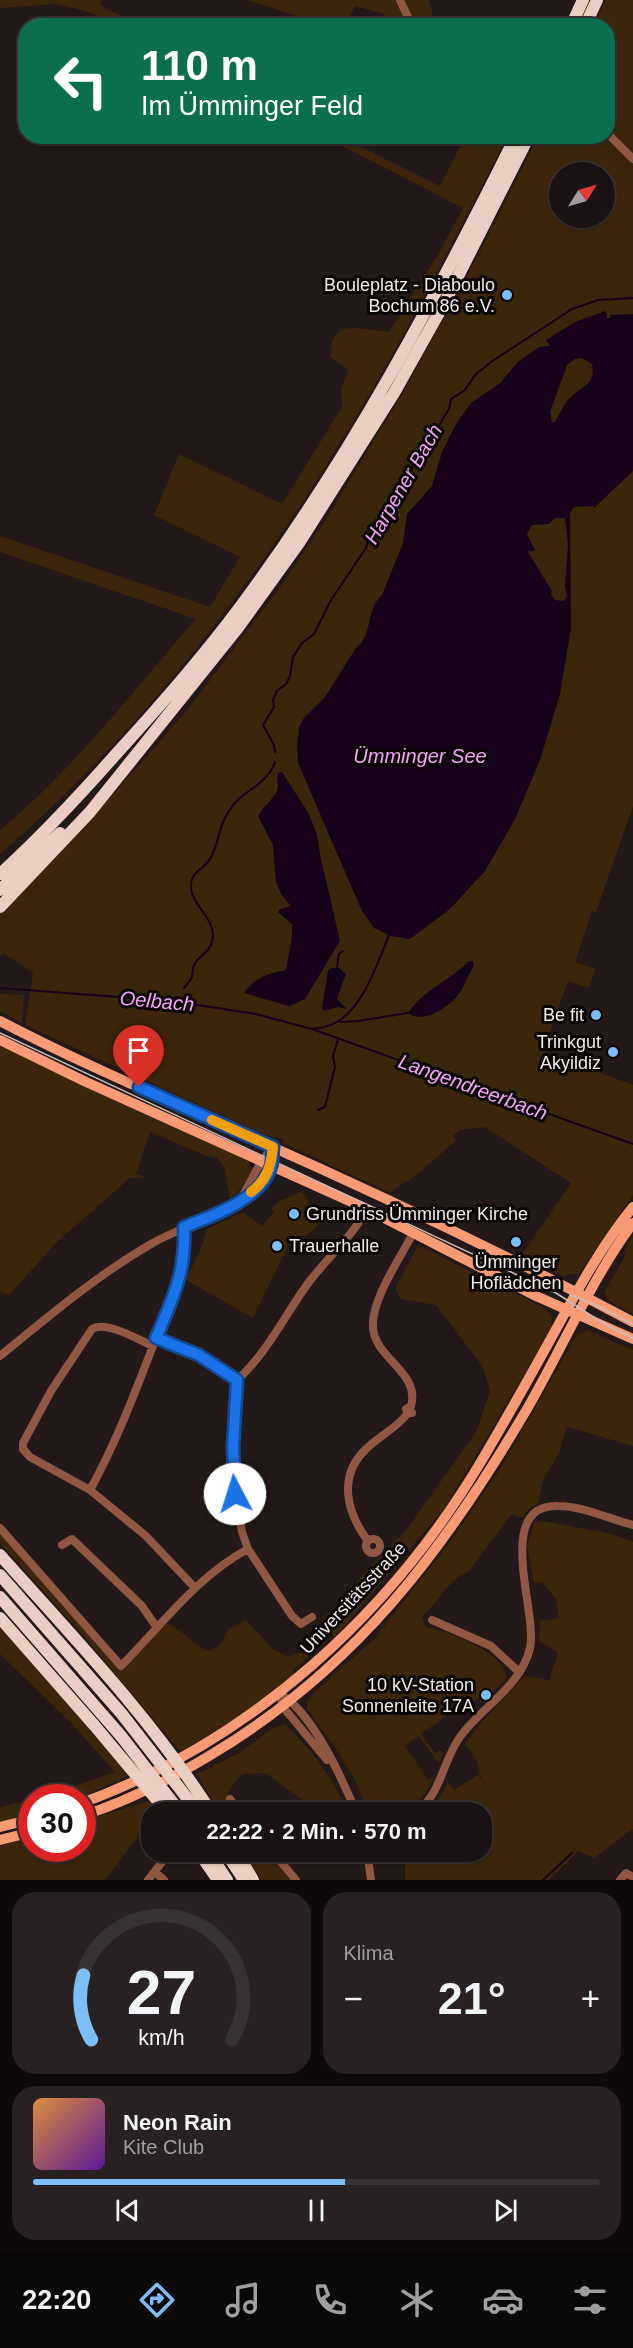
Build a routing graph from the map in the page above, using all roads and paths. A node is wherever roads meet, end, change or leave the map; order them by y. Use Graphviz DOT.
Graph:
graph roads {
  1 [pos="400,0"];
  2 [pos="583,0"];
  3 [pos="597,0"];
  4 [pos="408,18"];
  5 [pos="575,18"];
  6 [pos="589,18"];
  7 [pos="615,141"];
  8 [pos="512,144"];
  9 [pos="525,144"];
  10 [pos="633,159"];
  11 [pos="145,741"];
  12 [pos="58,818"];
  13 [pos="0,866"];
  14 [pos="0,874"];
  15 [pos="0,890"];
  16 [pos="0,907"];
  17 [pos="0,1021"];
  18 [pos="0,1040"];
  19 [pos="273,1147"];
  20 [pos="266,1164"];
  21 [pos="633,1207"];
  22 [pos="367,1209"];
  23 [pos="633,1223"];
  24 [pos="184,1227"];
  25 [pos="413,1233"];
  26 [pos="576,1292"];
  27 [pos="588,1298"];
  28 [pos="566,1310"];
  29 [pos="579,1315"];
  30 [pos="633,1322"];
  31 [pos="633,1339"];
  32 [pos="155,1342"];
  33 [pos="0,1356"];
  34 [pos="237,1380"];
  35 [pos="90,1490"];
  36 [pos="633,1525"];
  37 [pos="0,1528"];
  38 [pos="368,1541"];
  39 [pos="62,1545"];
  40 [pos="248,1549"];
  41 [pos="0,1555"];
  42 [pos="0,1575"];
  43 [pos="195,1588"];
  44 [pos="0,1597"];
  45 [pos="312,1617"];
  46 [pos="0,1618"];
  47 [pos="432,1620"];
  48 [pos="157,1628"];
  49 [pos="519,1672"];
  50 [pos="279,1693"];
  51 [pos="287,1704"];
  52 [pos="137,1765"];
  53 [pos="341,1777"];
  54 [pos="188,1787"];
  55 [pos="96,1797"];
  56 [pos="230,1799"];
  57 [pos="164,1802"];
  58 [pos="194,1802"];
  59 [pos="202,1802"];
  60 [pos="232,1802"];
  61 [pos="352,1802"];
  62 [pos="428,1802"];
  63 [pos="96,1810"];
  64 [pos="18,1822"];
  65 [pos="0,1827"];
  66 [pos="18,1836"];
  67 [pos="0,1840"];
  68 [pos="162,1862"];
  69 [pos="206,1862"];
  70 [pos="215,1862"];
  71 [pos="232,1862"];
  72 [pos="242,1862"];
  73 [pos="281,1862"];
  74 [pos="368,1862"];
  75 [pos="155,1872"];
  76 [pos="633,1877"];
  77 [pos="148,1880"];
  78 [pos="164,1880"];
  79 [pos="218,1880"];
  80 [pos="227,1880"];
  81 [pos="244,1880"];
  82 [pos="253,1880"];
  83 [pos="296,1880"];
  84 [pos="370,1880"];
  85 [pos="620,1880"];
  1 -- 4 [label="street"];
  2 -- 5 [label="highway"];
  3 -- 6 [label="highway"];
  7 -- 10 [label="street"];
  8 -- 12 [label="highway"];
  9 -- 11 [label="highway"];
  11 -- 15 [label="highway"];
  11 -- 16 [label="highway"];
  12 -- 13 [label="highway"];
  12 -- 14 [label="highway"];
  17 -- 19 [label="main road"];
  18 -- 20 [label="main road"];
  19 -- 20 [label="street"];
  19 -- 26 [label="main road"];
  20 -- 22 [label="main road"];
  20 -- 24 [label="street"];
  21 -- 26 [label="main road, Universitätsstraße"];
  22 -- 25 [label="main road"];
  22 -- 34 [label="street"];
  23 -- 27 [label="main road, Universitätsstraße"];
  24 -- 32 [label="street"];
  24 -- 33 [label="street"];
  25 -- 28 [label="main road"];
  25 -- 38 [label="street"];
  26 -- 27 [label="main road"];
  26 -- 28 [label="main road, Universitätsstraße"];
  27 -- 29 [label="main road, Universitätsstraße"];
  27 -- 30 [label="main road"];
  28 -- 29 [label="main road"];
  28 -- 50 [label="main road, Universitätsstraße"];
  29 -- 31 [label="main road"];
  29 -- 51 [label="main road, Universitätsstraße"];
  32 -- 34 [label="street"];
  32 -- 35 [label="street"];
  32 -- 35 [label="street"];
  34 -- 40 [label="street"];
  35 -- 43 [label="street"];
  36 -- 49 [label="street"];
  37 -- 48 [label="street"];
  39 -- 48 [label="street"];
  40 -- 43 [label="street"];
  40 -- 45 [label="street"];
  41 -- 54 [label="highway"];
  42 -- 54 [label="highway"];
  43 -- 48 [label="street"];
  44 -- 52 [label="highway"];
  46 -- 52 [label="highway"];
  47 -- 49 [label="street"];
  49 -- 62 [label="street"];
  50 -- 51 [label="street"];
  50 -- 55 [label="main road, Universitätsstraße"];
  51 -- 53 [label="street"];
  51 -- 53 [label="street"];
  51 -- 63 [label="main road, Universitätsstraße"];
  52 -- 57 [label="highway"];
  53 -- 61 [label="street"];
  54 -- 58 [label="highway"];
  54 -- 59 [label="highway"];
  56 -- 60 [label="street"];
  64 -- 65 [label="main road"];
  66 -- 67 [label="main road"];
  68 -- 75 [label="street"];
  69 -- 79 [label="highway"];
  70 -- 80 [label="highway"];
  71 -- 81 [label="highway"];
  72 -- 82 [label="highway"];
  73 -- 83 [label="street"];
  74 -- 84 [label="street"];
  75 -- 77 [label="street"];
  75 -- 78 [label="street"];
  76 -- 85 [label="street"];
}
